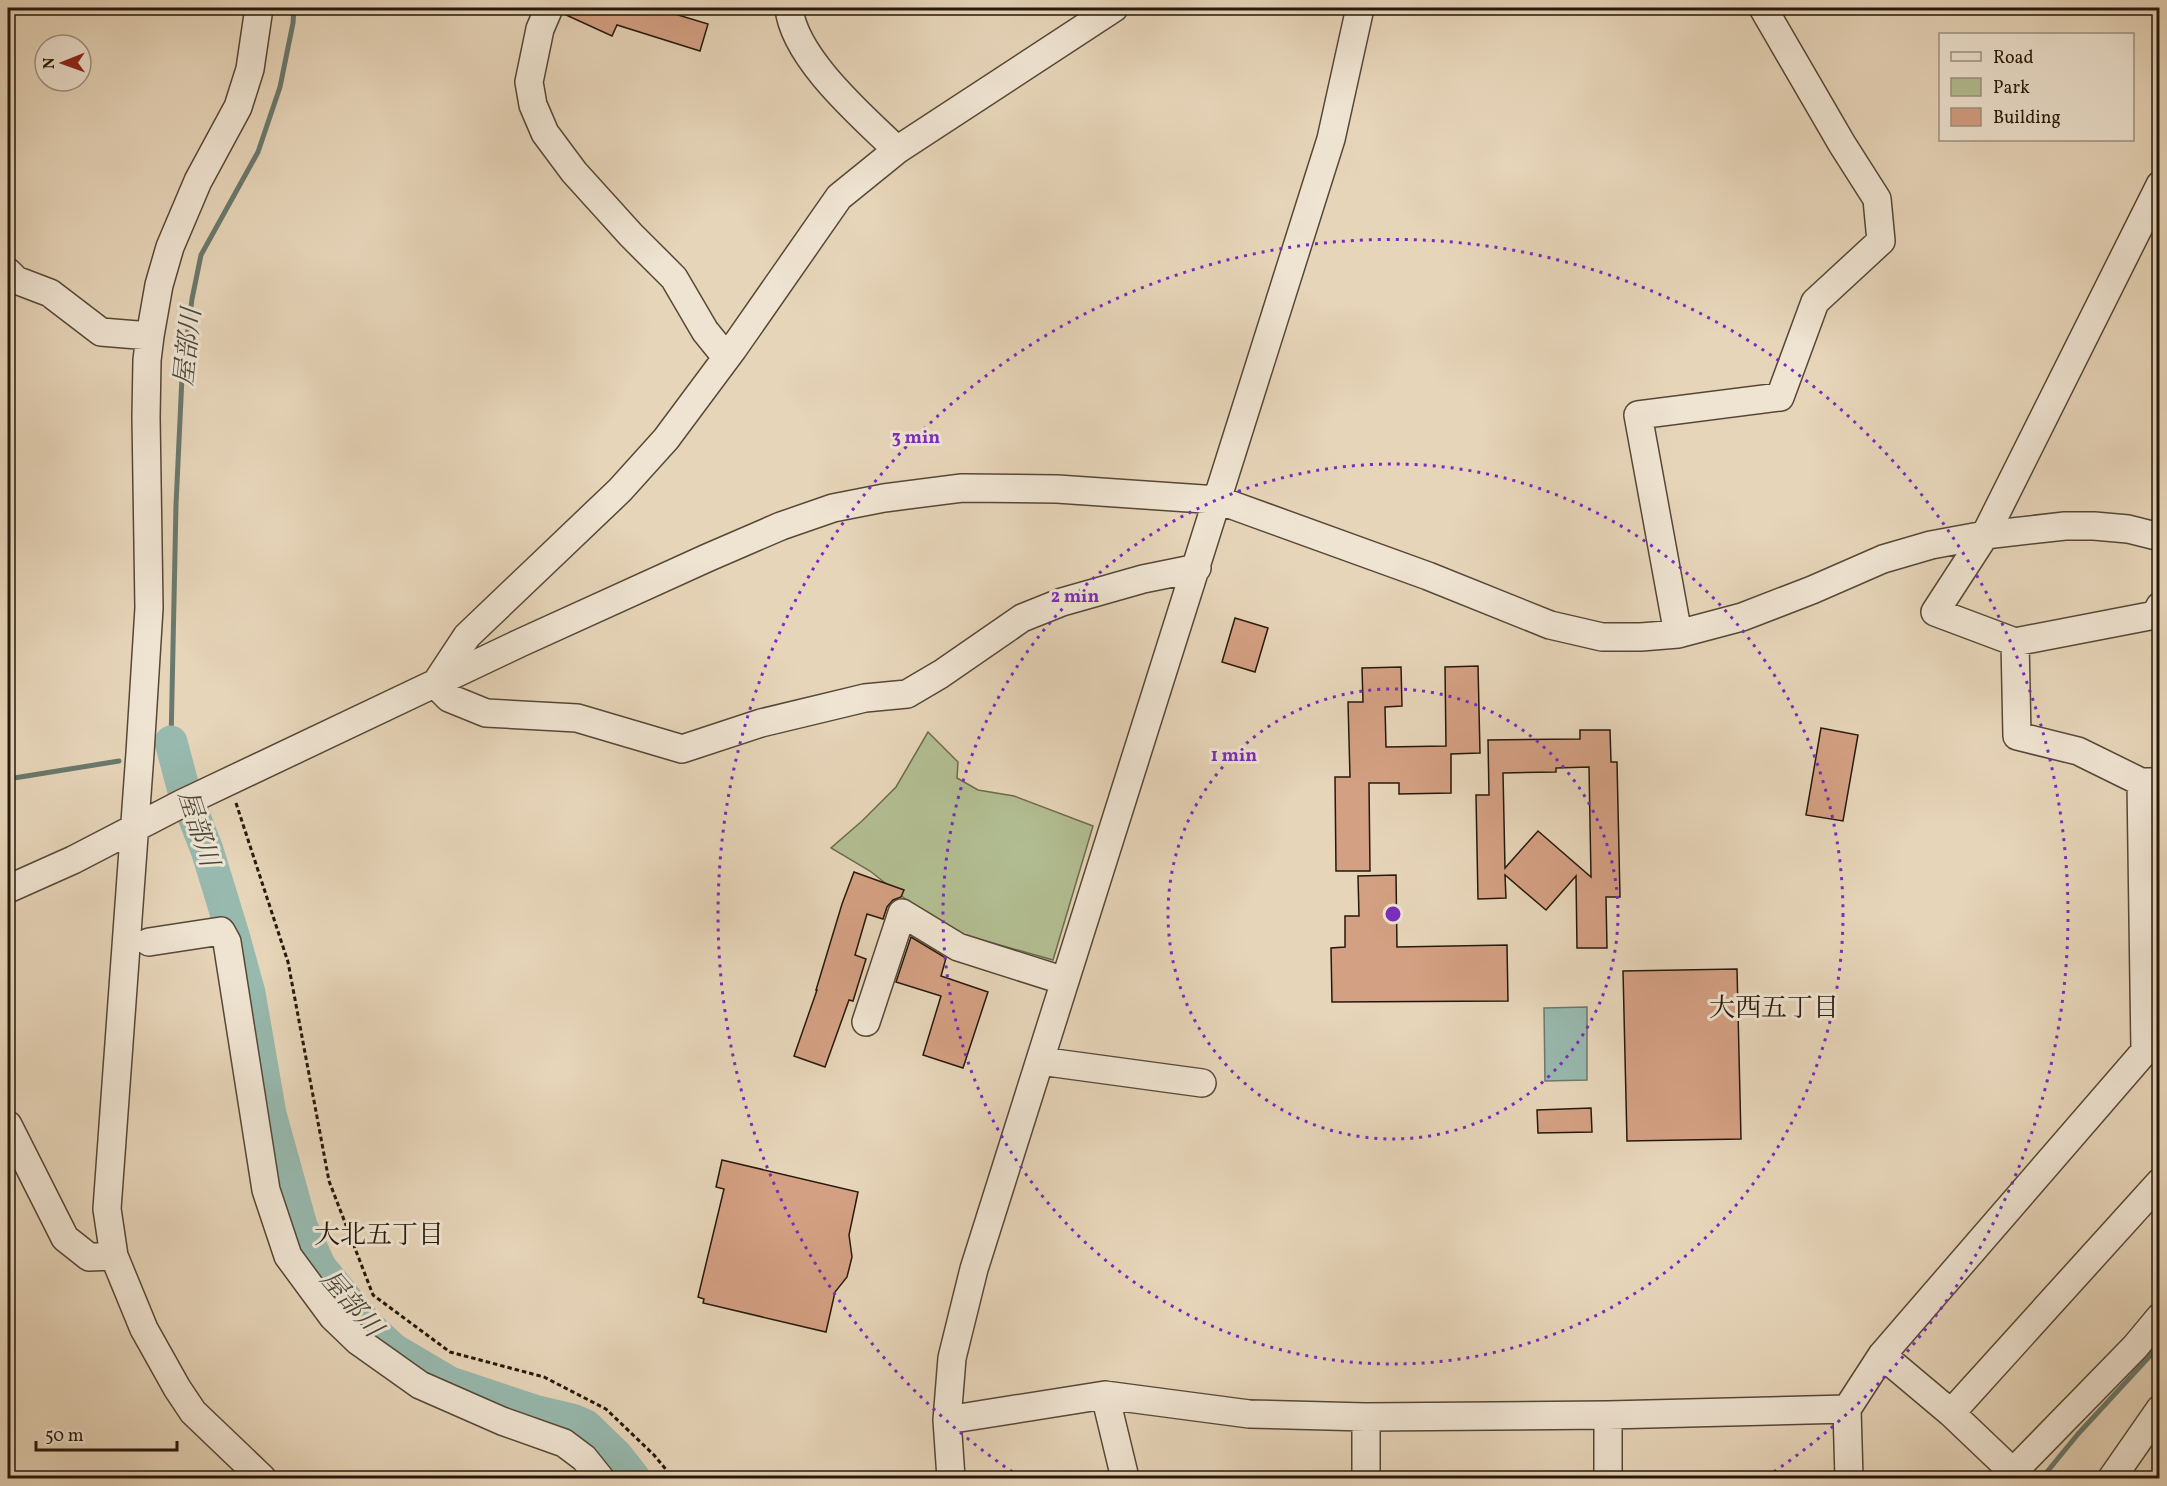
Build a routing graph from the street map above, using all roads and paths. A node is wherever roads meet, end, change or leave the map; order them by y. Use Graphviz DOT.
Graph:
graph roads {
  1 [pos="259,8"];
  2 [pos="549,8"];
  3 [pos="789,8"];
  4 [pos="1114,8"];
  5 [pos="1360,8"];
  6 [pos="1763,8"];
  7 [pos="897,150"];
  8 [pos="2160,185"];
  9 [pos="8,272"];
  10 [pos="150,336"];
  11 [pos="726,357"];
  12 [pos="1218,500"];
  13 [pos="1985,535"];
  14 [pos="2160,537"];
  15 [pos="1197,568"];
  16 [pos="2160,606"];
  17 [pos="1678,634"];
  18 [pos="2015,642"];
  19 [pos="435,684"];
  20 [pos="229,782"];
  21 [pos="2150,782"];
  22 [pos="135,829"];
  23 [pos="8,889"];
  24 [pos="149,942"];
  25 [pos="1065,981"];
  26 [pos="866,1022"];
  27 [pos="2152,1058"];
  28 [pos="1040,1061"];
  29 [pos="1202,1083"];
  30 [pos="8,1125"];
  31 [pos="2160,1182"];
  32 [pos="114,1256"];
  33 [pos="2160,1317"];
  34 [pos="1882,1355"];
  35 [pos="1105,1395"];
  36 [pos="1847,1409"];
  37 [pos="2160,1409"];
  38 [pos="1951,1413"];
  39 [pos="1608,1415"];
  40 [pos="1366,1417"];
  41 [pos="947,1420"];
  42 [pos="2150,1442"];
  43 [pos="2011,1475"];
  44 [pos="262,1479"];
  45 [pos="600,1479"];
  46 [pos="673,1479"];
  47 [pos="951,1479"];
  48 [pos="1125,1479"];
  49 [pos="1366,1479"];
  50 [pos="1608,1479"];
  51 [pos="1849,1479"];
  52 [pos="2112,1479"];
  1 -- 10 [label="street"];
  2 -- 11 [label="street"];
  3 -- 7 [label="street"];
  4 -- 7 [label="street"];
  5 -- 12 [label="street"];
  6 -- 17 [label="street"];
  7 -- 11 [label="street"];
  8 -- 13 [label="street"];
  9 -- 10 [label="street"];
  10 -- 22 [label="street"];
  11 -- 19 [label="street"];
  12 -- 15 [label="street"];
  12 -- 17 [label="street"];
  12 -- 19 [label="street"];
  13 -- 14 [label="street"];
  13 -- 17 [label="street"];
  13 -- 18 [label="street"];
  15 -- 19 [label="street"];
  15 -- 25 [label="street"];
  16 -- 18 [label="street"];
  18 -- 21 [label="street"];
  19 -- 20 [label="street"];
  20 -- 22 [label="street"];
  20 -- 46 [label="path"];
  21 -- 27 [label="street"];
  22 -- 23 [label="street"];
  22 -- 32 [label="street"];
  24 -- 45 [label="street"];
  25 -- 26 [label="street"];
  25 -- 28 [label="street"];
  27 -- 34 [label="street"];
  28 -- 29 [label="street"];
  28 -- 41 [label="street"];
  30 -- 32 [label="street"];
  31 -- 38 [label="street"];
  32 -- 44 [label="street"];
  33 -- 43 [label="street"];
  34 -- 36 [label="street"];
  34 -- 38 [label="street"];
  35 -- 40 [label="street"];
  35 -- 41 [label="street"];
  35 -- 48 [label="street"];
  36 -- 39 [label="street"];
  36 -- 51 [label="street"];
  37 -- 42 [label="street"];
  38 -- 43 [label="street"];
  39 -- 40 [label="street"];
  39 -- 50 [label="street"];
  40 -- 49 [label="street"];
  41 -- 47 [label="street"];
  42 -- 52 [label="street"];
}
